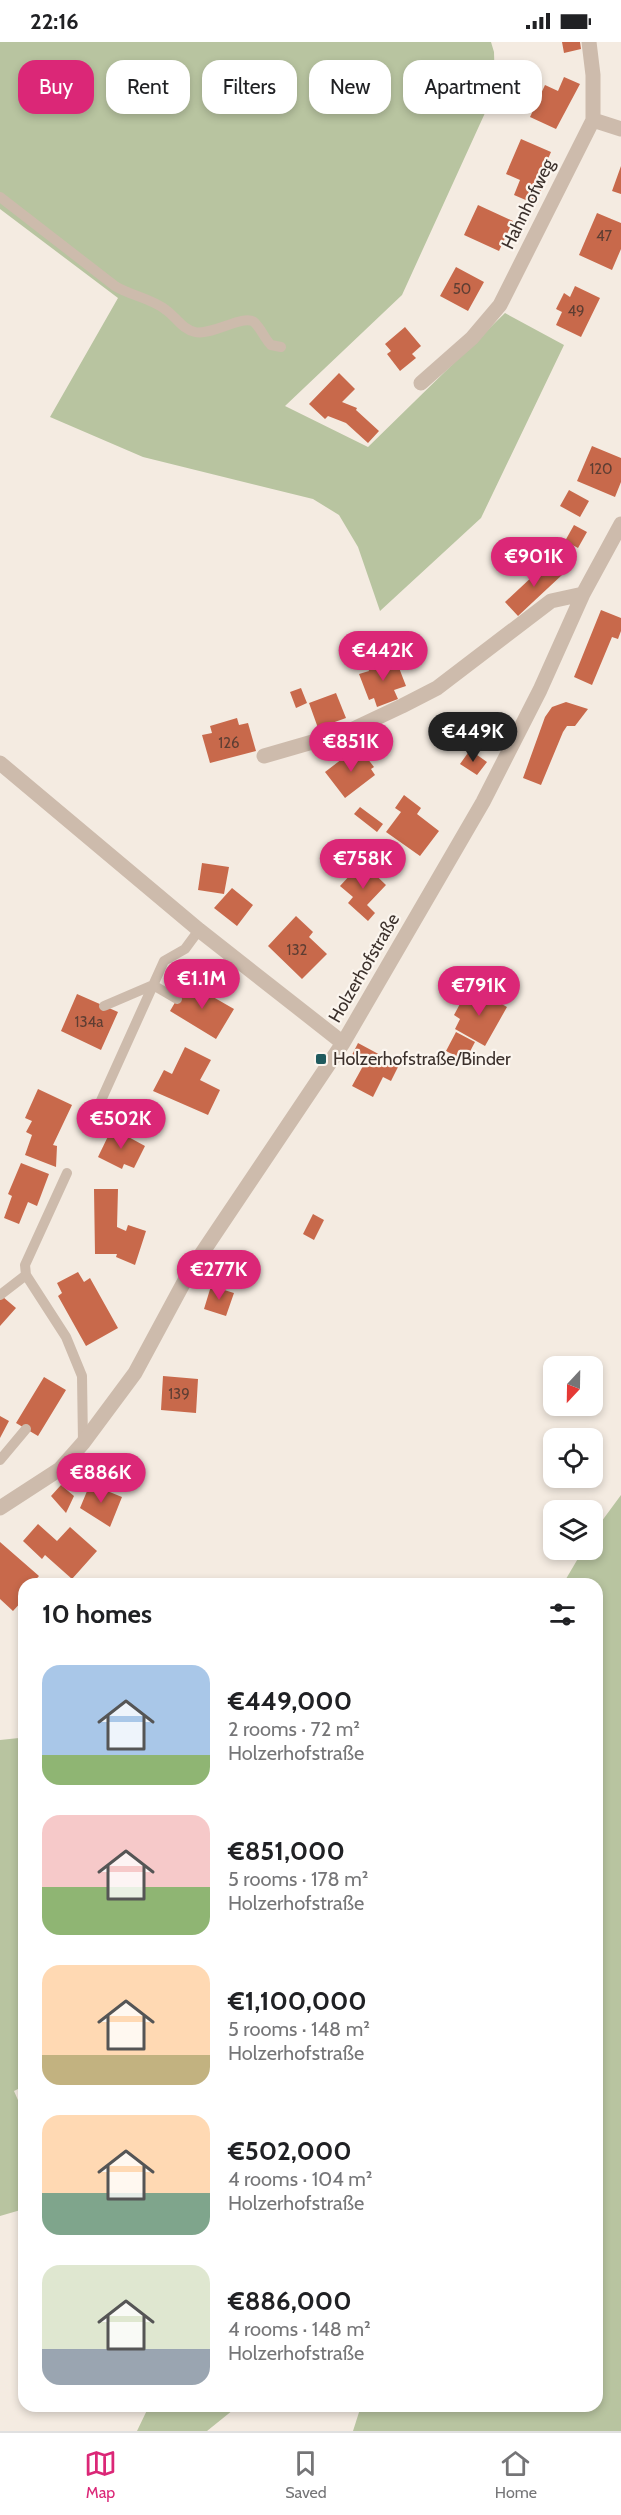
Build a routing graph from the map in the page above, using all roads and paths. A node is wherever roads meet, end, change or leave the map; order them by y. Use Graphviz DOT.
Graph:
graph roads {
  1 [pos="589,42"];
  2 [pos="593,120"];
  3 [pos="621,129"];
  4 [pos="0,198"];
  5 [pos="281,347"];
  6 [pos="421,383"];
  7 [pos="621,524"];
  8 [pos="583,594"];
  9 [pos="264,756"];
  10 [pos="0,764"];
  11 [pos="199,930"];
  12 [pos="153,985"];
  13 [pos="177,999"];
  14 [pos="104,1006"];
  15 [pos="343,1043"];
  16 [pos="96,1130"];
  17 [pos="67,1173"];
  18 [pos="26,1275"];
  19 [pos="0,1295"];
  20 [pos="26,1429"];
  21 [pos="83,1443"];
  22 [pos="0,1460"];
  23 [pos="0,1508"];
  1 -- 2 [label="street, Hahnhofweg"];
  2 -- 3 [label="street"];
  2 -- 6 [label="street, Hahnhofweg"];
  4 -- 5 [label="lane"];
  7 -- 8 [label="street, Holzerhofstraße"];
  8 -- 9 [label="street"];
  8 -- 15 [label="street, Holzerhofstraße"];
  10 -- 11 [label="street, Holzerhofstraße"];
  11 -- 12 [label="lane"];
  11 -- 15 [label="street, Holzerhofstraße"];
  12 -- 13 [label="lane"];
  12 -- 14 [label="lane"];
  12 -- 16 [label="lane"];
  15 -- 21 [label="street, Holzerhofstraße"];
  17 -- 18 [label="lane"];
  18 -- 19 [label="lane"];
  18 -- 21 [label="lane"];
  20 -- 22 [label="lane"];
  21 -- 23 [label="street, Holzerhofstraße"];
}
